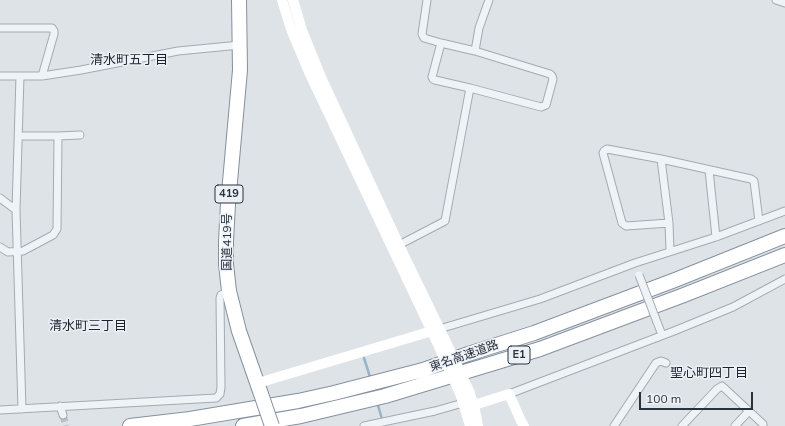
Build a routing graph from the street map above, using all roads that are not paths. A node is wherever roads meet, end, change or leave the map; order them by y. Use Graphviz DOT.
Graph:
graph roads {
  1 [pos="239,0"];
  2 [pos="282,0"];
  3 [pos="293,0"];
  4 [pos="427,0"];
  5 [pos="489,0"];
  6 [pos="776,0"];
  7 [pos="785,3"];
  8 [pos="0,28"];
  9 [pos="441,44"];
  10 [pos="240,45"];
  11 [pos="474,51"];
  12 [pos="0,76"];
  13 [pos="20,76"];
  14 [pos="42,76"];
  15 [pos="470,88"];
  16 [pos="80,135"];
  17 [pos="19,136"];
  18 [pos="58,136"];
  19 [pos="661,159"];
  20 [pos="709,170"];
  21 [pos="0,198"];
  22 [pos="16,210"];
  23 [pos="785,212"];
  24 [pos="759,222"];
  25 [pos="668,223"];
  26 [pos="785,236"];
  27 [pos="716,237"];
  28 [pos="399,245"];
  29 [pos="0,247"];
  30 [pos="670,251"];
  31 [pos="17,252"];
  32 [pos="785,254"];
  33 [pos="635,263"];
  34 [pos="785,278"];
  35 [pos="229,291"];
  36 [pos="438,335"];
  37 [pos="662,335"];
  38 [pos="666,363"];
  39 [pos="259,389"];
  40 [pos="508,394"];
  41 [pos="466,396"];
  42 [pos="474,405"];
  43 [pos="60,406"];
  44 [pos="22,409"];
  45 [pos="0,410"];
  46 [pos="749,411"];
  47 [pos="63,415"];
  48 [pos="130,426"];
  49 [pos="243,426"];
  50 [pos="272,426"];
  51 [pos="364,426"];
  52 [pos="470,426"];
  53 [pos="478,426"];
  54 [pos="524,426"];
  55 [pos="614,426"];
  56 [pos="682,426"];
  57 [pos="736,426"];
  58 [pos="763,426"];
  1 -- 10 [label="highway, 国道419号 / 419"];
  2 -- 36 [label="street"];
  3 -- 28 [label="street"];
  4 -- 9 [label="street"];
  5 -- 11 [label="street"];
  6 -- 7 [label="street"];
  8 -- 14 [label="street"];
  9 -- 11 [label="street"];
  9 -- 15 [label="street"];
  10 -- 14 [label="street"];
  10 -- 35 [label="highway, 国道419号 / 419"];
  11 -- 15 [label="street"];
  12 -- 13 [label="street"];
  13 -- 14 [label="street"];
  13 -- 17 [label="street"];
  15 -- 28 [label="street"];
  16 -- 18 [label="street"];
  17 -- 18 [label="street"];
  17 -- 22 [label="street"];
  18 -- 31 [label="street"];
  19 -- 20 [label="street"];
  19 -- 25 [label="street"];
  19 -- 25 [label="street"];
  20 -- 24 [label="street"];
  20 -- 27 [label="street"];
  21 -- 22 [label="street"];
  22 -- 31 [label="street"];
  23 -- 24 [label="street"];
  24 -- 27 [label="street"];
  25 -- 30 [label="street"];
  26 -- 48 [label="highway, 東名高速道路 / E1"];
  27 -- 30 [label="street"];
  28 -- 36 [label="street"];
  29 -- 31 [label="street"];
  30 -- 33 [label="street"];
  31 -- 44 [label="street"];
  32 -- 49 [label="highway, 東名高速道路 / E1"];
  33 -- 36 [label="street"];
  33 -- 37 [label="street, bridge"];
  34 -- 37 [label="street"];
  35 -- 39 [label="highway, 国道419号 / 419"];
  35 -- 43 [label="street"];
  36 -- 39 [label="street"];
  36 -- 41 [label="street, bridge"];
  37 -- 40 [label="street"];
  38 -- 55 [label="street"];
  39 -- 50 [label="highway, 国道419号 / 419, bridge"];
  40 -- 42 [label="street"];
  40 -- 54 [label="street"];
  41 -- 42 [label="street"];
  41 -- 51 [label="street"];
  41 -- 52 [label="street"];
  42 -- 53 [label="street"];
  43 -- 44 [label="street"];
  43 -- 47 [label="street"];
  44 -- 45 [label="street"];
  46 -- 56 [label="street"];
  46 -- 57 [label="street"];
  46 -- 58 [label="street"];
}
